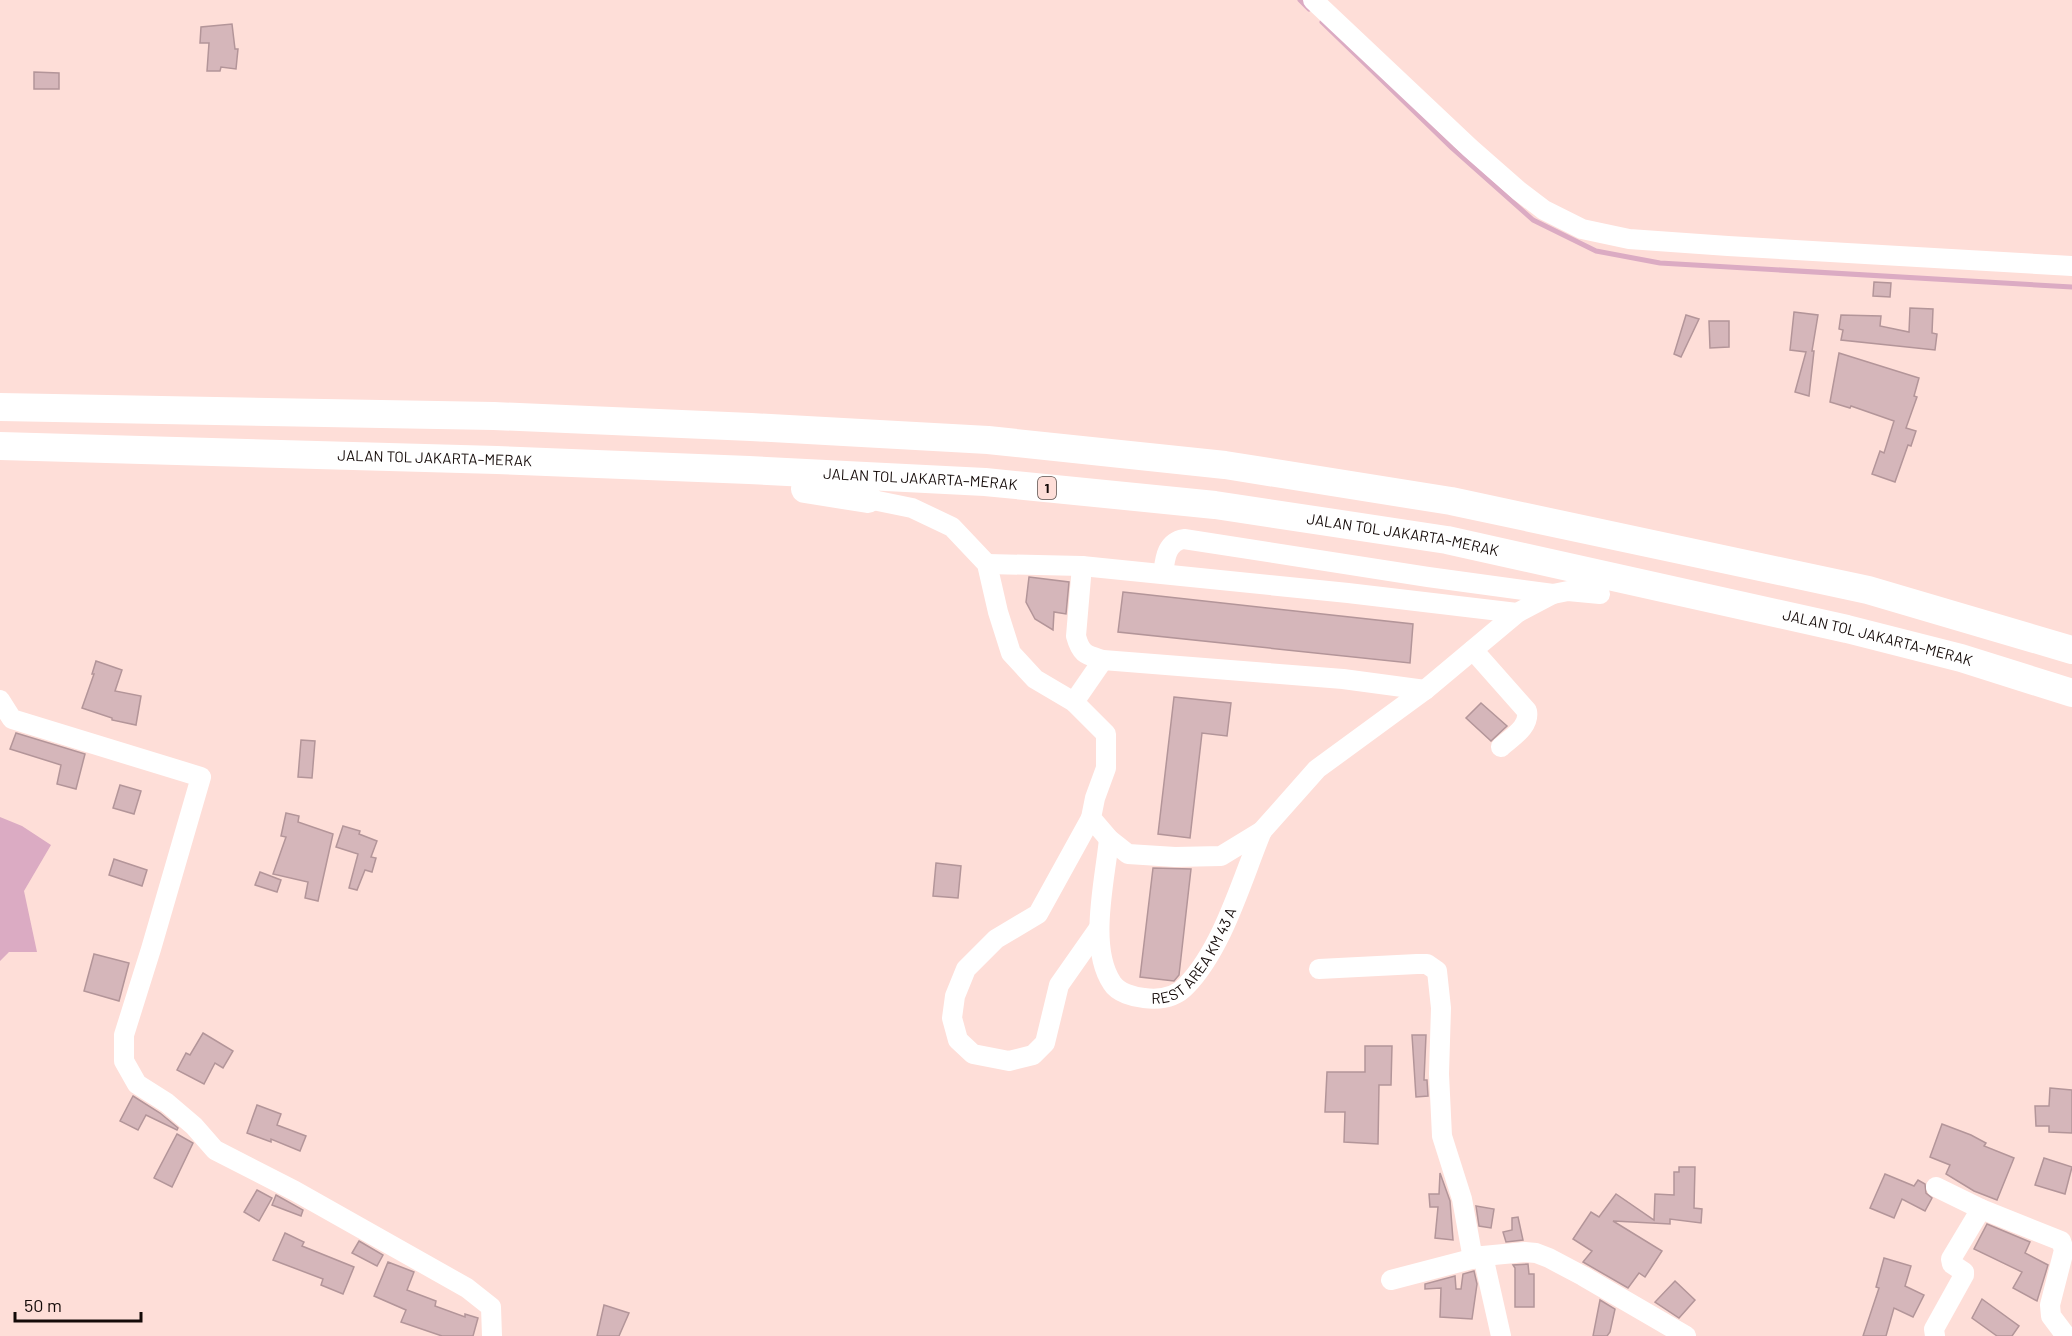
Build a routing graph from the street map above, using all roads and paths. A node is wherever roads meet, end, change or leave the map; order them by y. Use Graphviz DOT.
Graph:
graph roads {
  1 [pos="1313,0"];
  2 [pos="2072,266"];
  3 [pos="0,407"];
  4 [pos="0,446"];
  5 [pos="497,460"];
  6 [pos="868,499"];
  7 [pos="987,564"];
  8 [pos="1350,564"];
  9 [pos="1082,566"];
  10 [pos="1163,574"];
  11 [pos="1348,593"];
  12 [pos="1554,594"];
  13 [pos="1600,594"];
  14 [pos="1517,613"];
  15 [pos="1473,650"];
  16 [pos="2072,650"];
  17 [pos="1960,658"];
  18 [pos="1103,660"];
  19 [pos="1425,690"];
  20 [pos="2072,693"];
  21 [pos="0,700"];
  22 [pos="1074,702"];
  23 [pos="1501,747"];
  24 [pos="1091,818"];
  25 [pos="1262,831"];
  26 [pos="1109,840"];
  27 [pos="1099,928"];
  28 [pos="1319,969"];
  29 [pos="1936,1187"];
  30 [pos="1981,1209"];
  31 [pos="1478,1258"];
  32 [pos="1391,1280"];
  33 [pos="492,1336"];
  34 [pos="1501,1336"];
  35 [pos="1686,1336"];
  36 [pos="1935,1336"];
  37 [pos="2066,1336"];
  1 -- 2 [label="street"];
  3 -- 16 [label="highway"];
  4 -- 5 [label="highway, JALAN TOL JAKARTA–MERAK / 1"];
  5 -- 6 [label="highway"];
  5 -- 17 [label="highway, JALAN TOL JAKARTA–MERAK / 1"];
  6 -- 7 [label="street"];
  7 -- 9 [label="street"];
  7 -- 22 [label="street"];
  8 -- 10 [label="street, REST AREA KM 43 A"];
  8 -- 11 [label="street"];
  8 -- 12 [label="street, REST AREA KM 43 A"];
  9 -- 10 [label="street"];
  9 -- 18 [label="street"];
  10 -- 11 [label="street"];
  11 -- 14 [label="street"];
  12 -- 13 [label="street, REST AREA KM 43 A"];
  12 -- 14 [label="street, REST AREA KM 43 A"];
  13 -- 17 [label="highway"];
  14 -- 15 [label="street, REST AREA KM 43 A"];
  15 -- 19 [label="street, REST AREA KM 43 A"];
  15 -- 23 [label="street"];
  17 -- 20 [label="highway, JALAN TOL JAKARTA–MERAK / 1"];
  18 -- 19 [label="street"];
  18 -- 22 [label="street"];
  19 -- 25 [label="street, REST AREA KM 43 A"];
  21 -- 33 [label="street"];
  22 -- 24 [label="street"];
  24 -- 26 [label="street, REST AREA KM 43 A"];
  24 -- 27 [label="street"];
  25 -- 26 [label="street, REST AREA KM 43 A"];
  25 -- 27 [label="street, REST AREA KM 43 A"];
  26 -- 27 [label="street, REST AREA KM 43 A"];
  28 -- 31 [label="street"];
  29 -- 30 [label="street"];
  30 -- 36 [label="street"];
  30 -- 37 [label="street"];
  31 -- 32 [label="street"];
  31 -- 34 [label="street"];
  31 -- 35 [label="street"];
}
